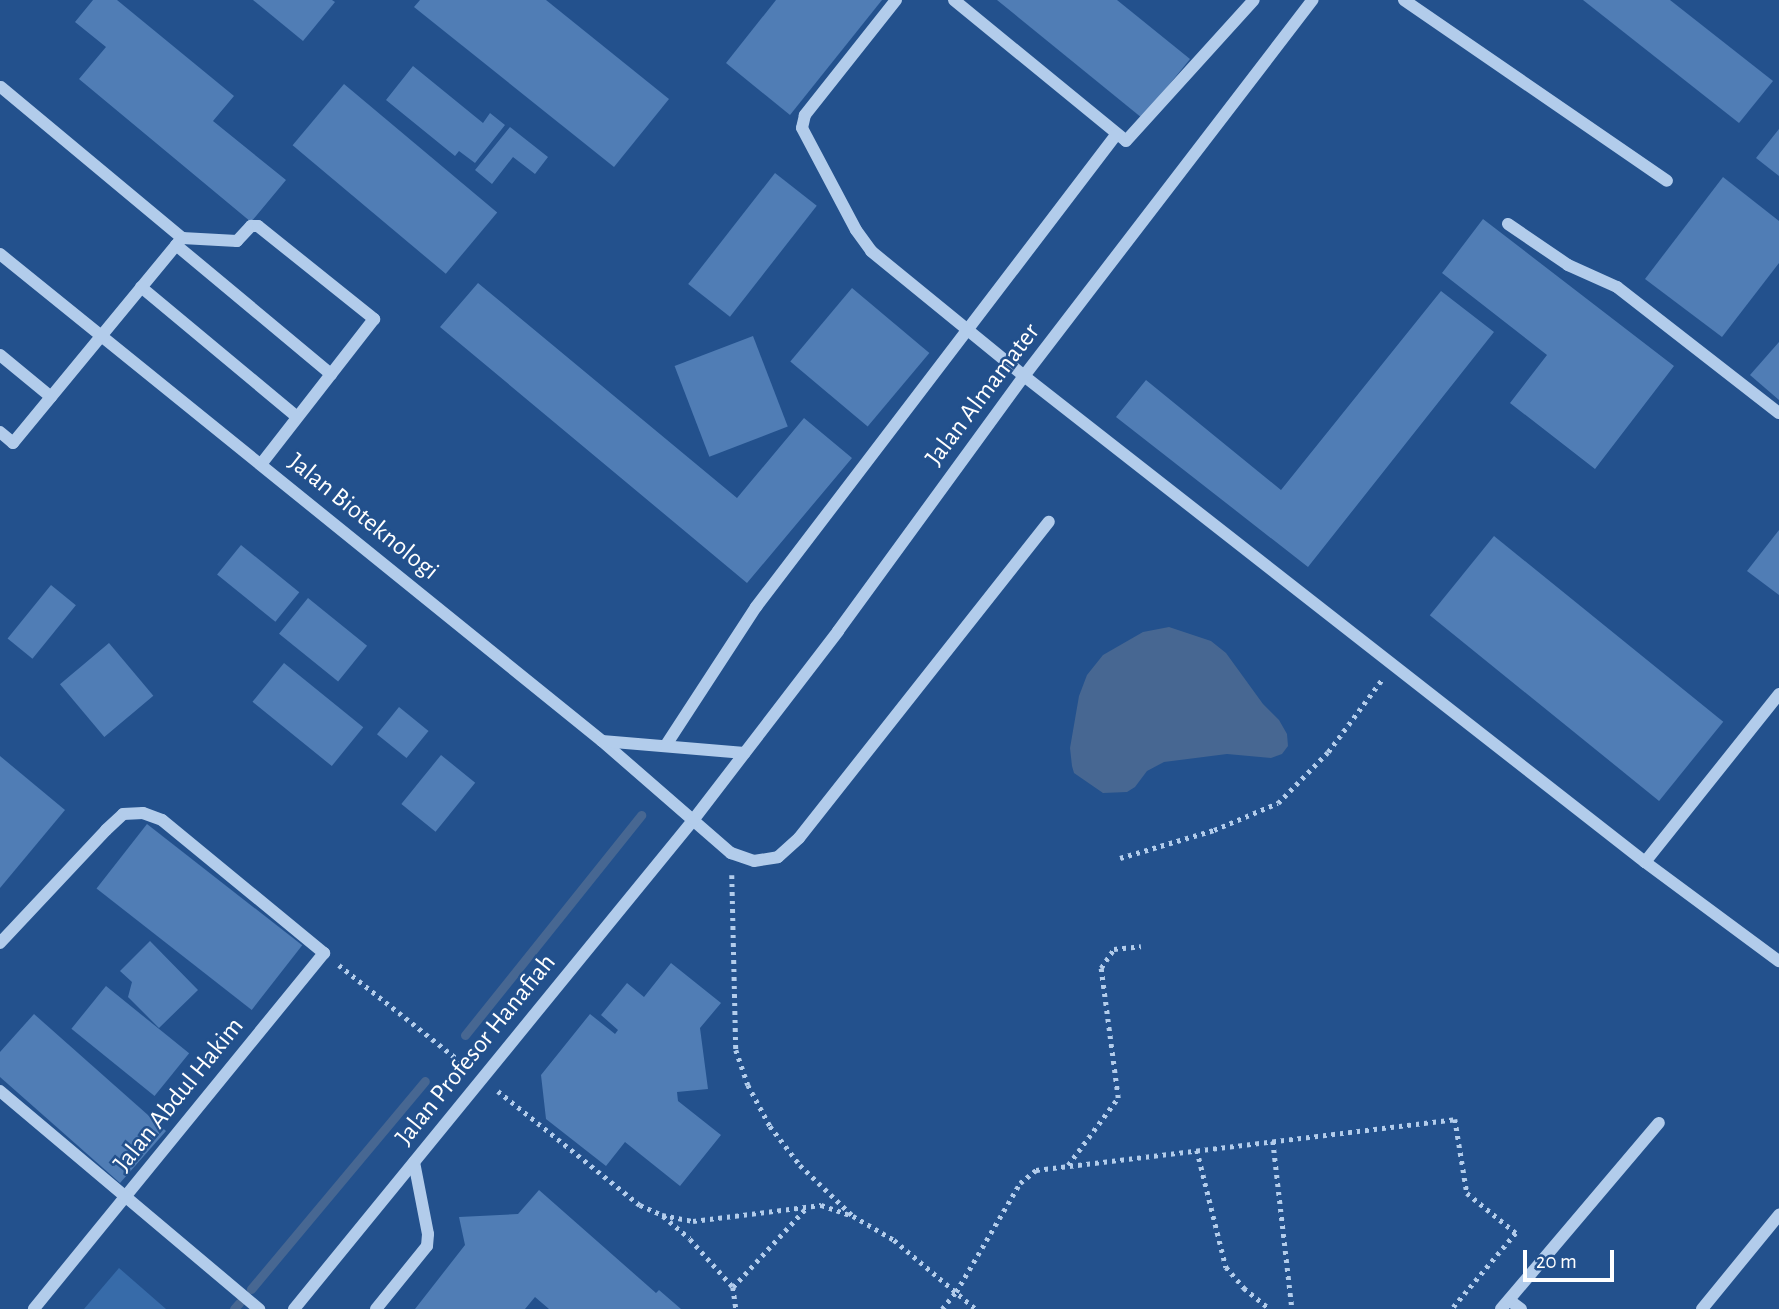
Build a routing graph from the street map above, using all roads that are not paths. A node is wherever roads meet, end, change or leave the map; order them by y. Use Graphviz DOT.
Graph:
graph roads {
  1 [pos="897,0"];
  2 [pos="954,0"];
  3 [pos="1254,0"];
  4 [pos="1312,0"];
  5 [pos="1404,0"];
  6 [pos="1,87"];
  7 [pos="1116,135"];
  8 [pos="1667,181"];
  9 [pos="1508,224"];
  10 [pos="179,241"];
  11 [pos="0,254"];
  12 [pos="141,287"];
  13 [pos="968,327"];
  14 [pos="102,335"];
  15 [pos="0,355"];
  16 [pos="331,374"];
  17 [pos="1024,376"];
  18 [pos="51,397"];
  19 [pos="1779,413"];
  20 [pos="298,417"];
  21 [pos="0,432"];
  22 [pos="261,464"];
  23 [pos="1049,522"];
  24 [pos="1779,694"];
  25 [pos="602,741"];
  26 [pos="666,745"];
  27 [pos="744,753"];
  28 [pos="694,819"];
  29 [pos="1646,862"];
  30 [pos="0,943"];
  31 [pos="1779,961"];
  32 [pos="0,1091"];
  33 [pos="1659,1123"];
  34 [pos="414,1162"];
  35 [pos="126,1197"];
  36 [pos="1779,1215"];
  37 [pos="1505,1304"];
  38 [pos="34,1309"];
  39 [pos="259,1309"];
  40 [pos="294,1309"];
  41 [pos="376,1309"];
  42 [pos="1521,1309"];
  43 [pos="1702,1309"];
  1 -- 13 [label="lane"];
  2 -- 7 [label="lane"];
  3 -- 7 [label="lane"];
  4 -- 17 [label="lane, Jalan Almamater"];
  5 -- 8 [label="lane"];
  6 -- 10 [label="lane"];
  7 -- 13 [label="lane"];
  9 -- 19 [label="lane"];
  10 -- 12 [label="lane"];
  10 -- 16 [label="lane"];
  10 -- 16 [label="lane"];
  11 -- 14 [label="lane, Jalan Bioteknologi"];
  12 -- 14 [label="lane"];
  12 -- 20 [label="lane"];
  13 -- 17 [label="lane"];
  13 -- 26 [label="lane"];
  14 -- 18 [label="lane"];
  14 -- 22 [label="lane, Jalan Bioteknologi"];
  15 -- 18 [label="lane"];
  16 -- 20 [label="lane"];
  17 -- 27 [label="lane, Jalan Almamater"];
  17 -- 29 [label="lane"];
  18 -- 21 [label="lane"];
  20 -- 22 [label="lane"];
  22 -- 25 [label="lane, Jalan Bioteknologi"];
  23 -- 28 [label="lane, Jalan Bioteknologi"];
  24 -- 29 [label="lane"];
  25 -- 26 [label="lane"];
  25 -- 28 [label="lane, Jalan Bioteknologi"];
  26 -- 27 [label="lane"];
  27 -- 28 [label="lane, Jalan Almamater"];
  28 -- 34 [label="lane, Jalan Profesor Hanafiah"];
  29 -- 31 [label="lane"];
  30 -- 35 [label="lane, Jalan Abdul Hakim"];
  32 -- 35 [label="lane"];
  33 -- 37 [label="lane"];
  34 -- 40 [label="lane, Jalan Profesor Hanafiah"];
  34 -- 41 [label="lane"];
  35 -- 38 [label="lane"];
  35 -- 39 [label="lane, Jalan Abdul Hakim"];
  36 -- 43 [label="lane"];
  37 -- 42 [label="lane"];
}
